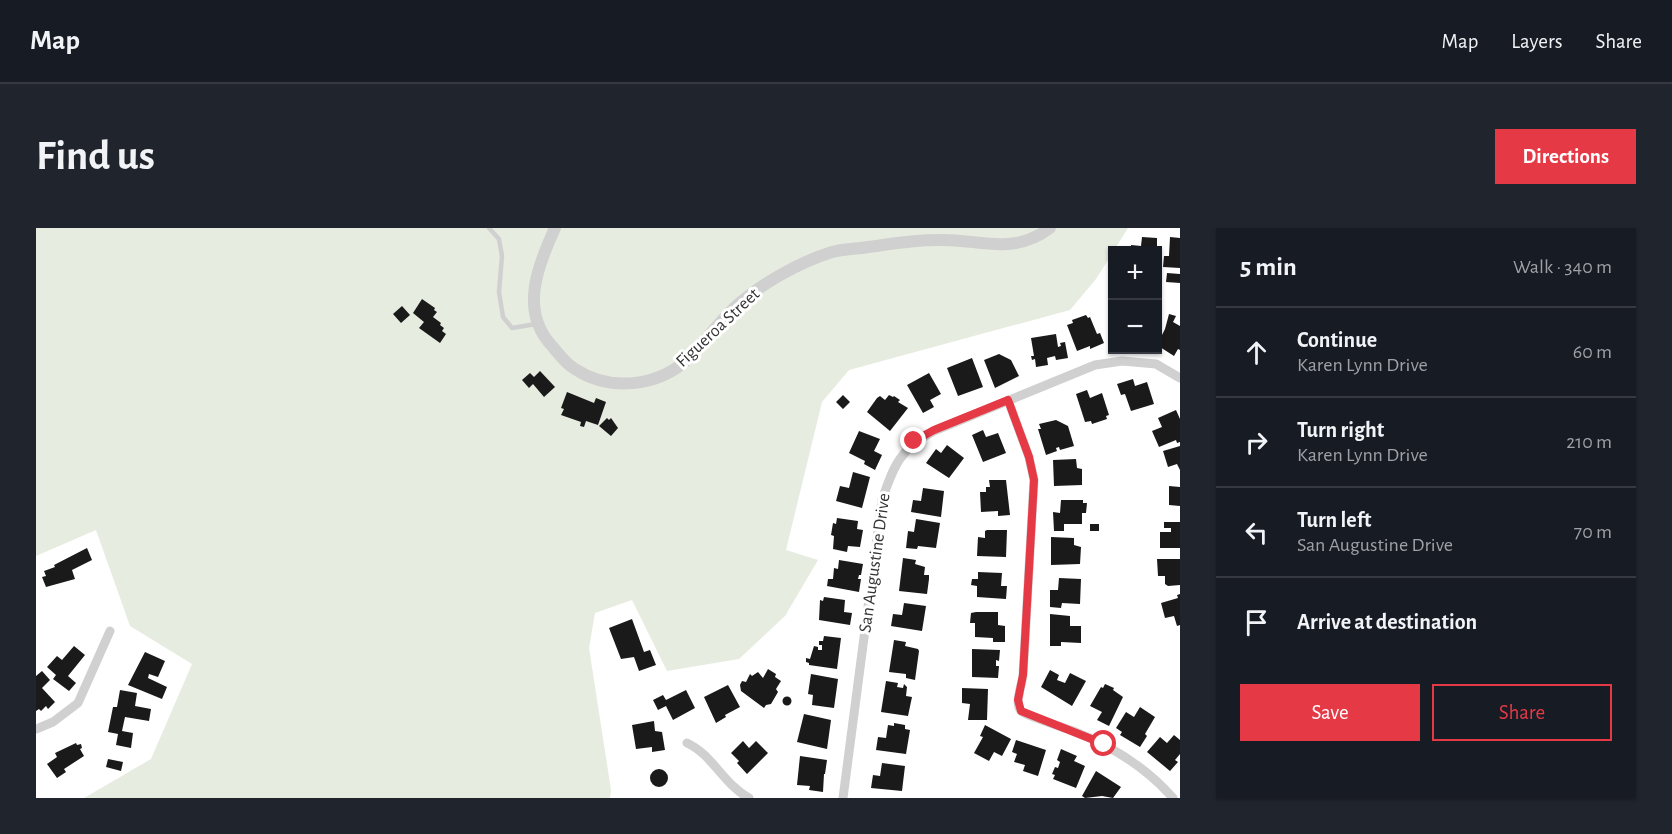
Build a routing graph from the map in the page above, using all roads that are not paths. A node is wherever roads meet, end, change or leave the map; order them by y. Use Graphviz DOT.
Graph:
graph roads {
  1 [pos="489,228"];
  2 [pos="555,228"];
  3 [pos="1050,228"];
  4 [pos="538,323"];
  5 [pos="1180,378"];
  6 [pos="1008,400"];
  7 [pos="110,632"];
  8 [pos="36,729"];
  9 [pos="687,743"];
  10 [pos="749,798"];
  11 [pos="843,798"];
  12 [pos="1173,798"];
  1 -- 4 [label="lane"];
  2 -- 4 [label="street, Figueroa Street"];
  3 -- 4 [label="street, Figueroa Street"];
  5 -- 6 [label="street, San Augustine Drive"];
  6 -- 11 [label="street, San Augustine Drive"];
  6 -- 12 [label="street"];
  7 -- 8 [label="street"];
  9 -- 10 [label="street"];
}
